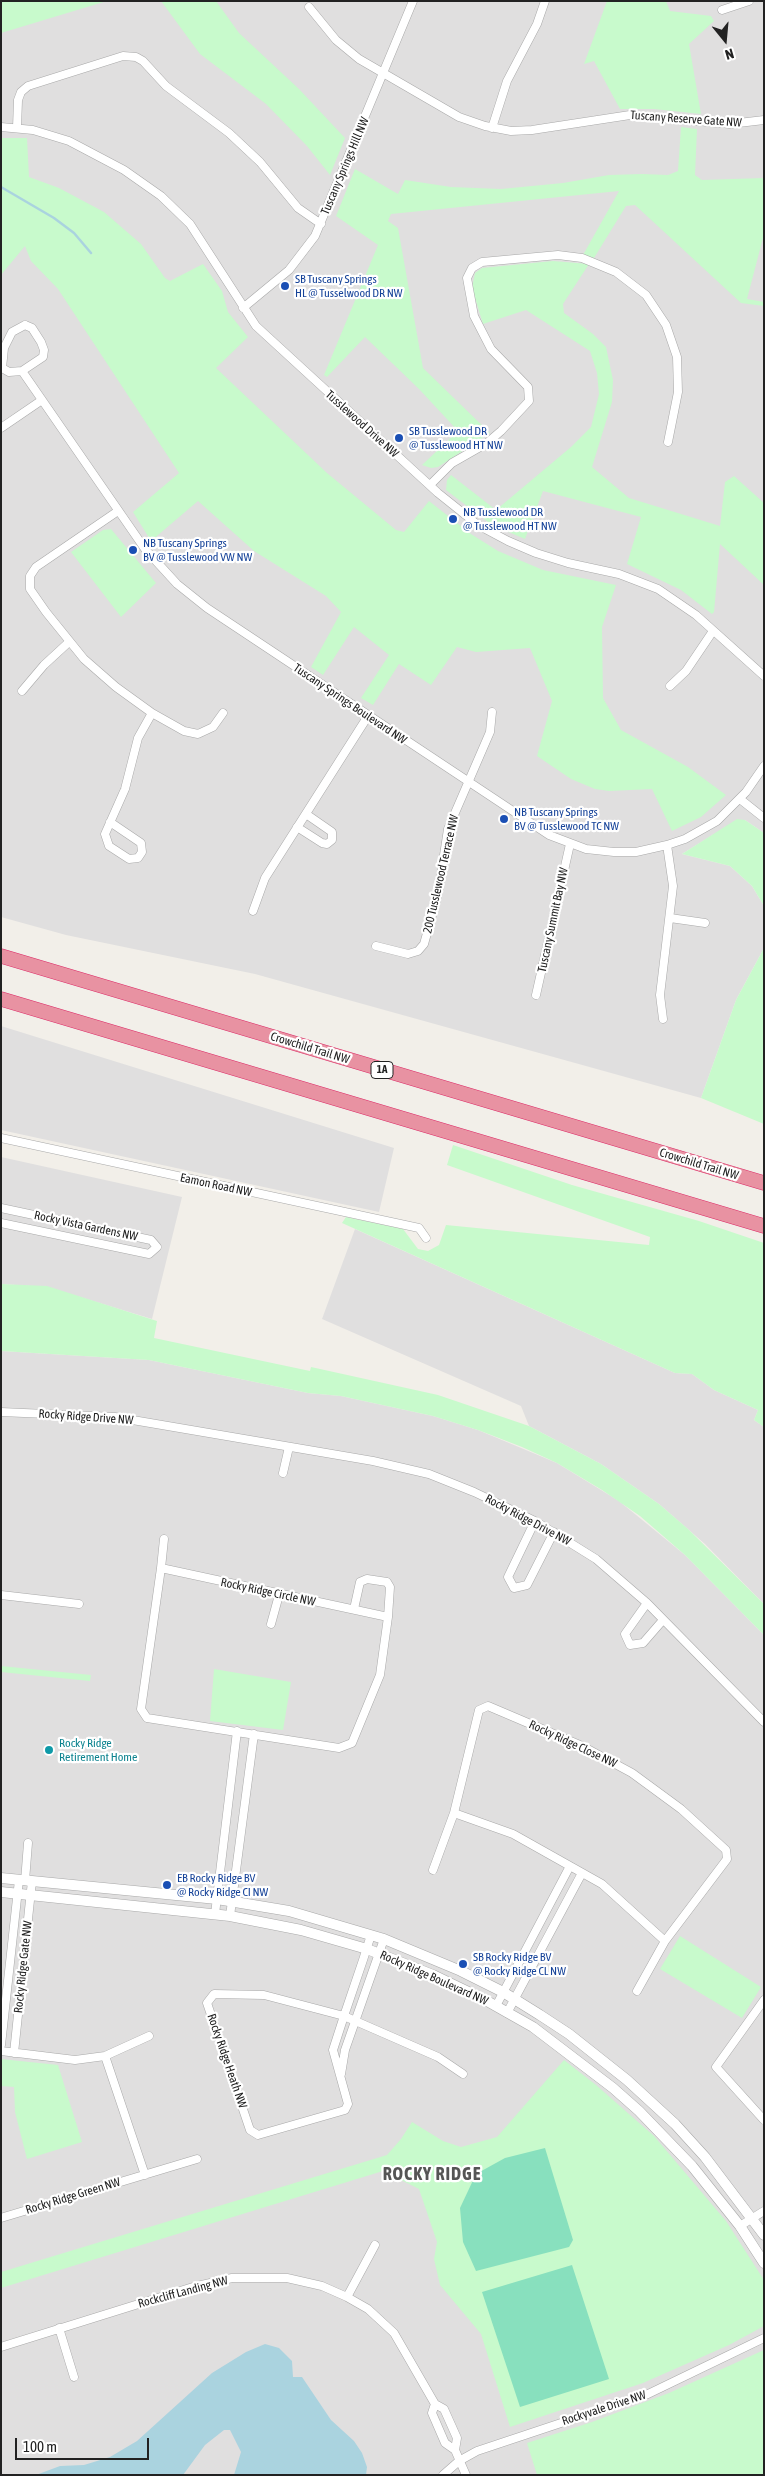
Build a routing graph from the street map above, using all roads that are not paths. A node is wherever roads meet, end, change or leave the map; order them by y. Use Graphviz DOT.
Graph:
graph roads {
  1 [pos="413,1"];
  2 [pos="545,1"];
  3 [pos="749,1"];
  4 [pos="309,7"];
  5 [pos="722,10"];
  6 [pos="383,73"];
  7 [pos="764,120"];
  8 [pos="1,127"];
  9 [pos="17,128"];
  10 [pos="492,128"];
  11 [pos="321,224"];
  12 [pos="243,308"];
  13 [pos="22,371"];
  14 [pos="42,400"];
  15 [pos="1,428"];
  16 [pos="668,442"];
  17 [pos="430,485"];
  18 [pos="118,511"];
  19 [pos="713,631"];
  20 [pos="69,642"];
  21 [pos="764,676"];
  22 [pos="670,686"];
  23 [pos="22,691"];
  24 [pos="492,712"];
  25 [pos="152,713"];
  26 [pos="223,713"];
  27 [pos="368,716"];
  28 [pos="764,766"];
  29 [pos="468,783"];
  30 [pos="740,800"];
  31 [pos="306,814"];
  32 [pos="764,818"];
  33 [pos="110,822"];
  34 [pos="297,827"];
  35 [pos="570,844"];
  36 [pos="667,846"];
  37 [pos="253,911"];
  38 [pos="670,918"];
  39 [pos="705,923"];
  40 [pos="376,946"];
  41 [pos="1,956"];
  42 [pos="536,995"];
  43 [pos="1,999"];
  44 [pos="663,1019"];
  45 [pos="1,1138"];
  46 [pos="764,1183"];
  47 [pos="1,1208"];
  48 [pos="1,1223"];
  49 [pos="764,1226"];
  50 [pos="426,1238"];
  51 [pos="1,1412"];
  52 [pos="289,1447"];
  53 [pos="283,1473"];
  54 [pos="535,1521"];
  55 [pos="554,1532"];
  56 [pos="164,1539"];
  57 [pos="161,1568"];
  58 [pos="279,1594"];
  59 [pos="1,1595"];
  60 [pos="647,1603"];
  61 [pos="79,1604"];
  62 [pos="354,1610"];
  63 [pos="388,1617"];
  64 [pos="663,1620"];
  65 [pos="272,1624"];
  66 [pos="764,1722"];
  67 [pos="237,1732"];
  68 [pos="254,1734"];
  69 [pos="454,1812"];
  70 [pos="28,1843"];
  71 [pos="570,1866"];
  72 [pos="433,1870"];
  73 [pos="582,1873"];
  74 [pos="1,1878"];
  75 [pos="26,1881"];
  76 [pos="1,1892"];
  77 [pos="18,1894"];
  78 [pos="30,1895"];
  79 [pos="217,1900"];
  80 [pos="232,1901"];
  81 [pos="215,1914"];
  82 [pos="230,1916"];
  83 [pos="371,1935"];
  84 [pos="384,1939"];
  85 [pos="665,1941"];
  86 [pos="366,1948"];
  87 [pos="379,1953"];
  88 [pos="637,1991"];
  89 [pos="502,1992"];
  90 [pos="515,1999"];
  91 [pos="764,2000"];
  92 [pos="496,2006"];
  93 [pos="507,2013"];
  94 [pos="344,2016"];
  95 [pos="355,2021"];
  96 [pos="149,2036"];
  97 [pos="1,2045"];
  98 [pos="1,2051"];
  99 [pos="14,2052"];
  100 [pos="105,2056"];
  101 [pos="463,2074"];
  102 [pos="340,2079"];
  103 [pos="764,2120"];
  104 [pos="197,2159"];
  105 [pos="144,2175"];
  106 [pos="764,2211"];
  107 [pos="1,2218"];
  108 [pos="753,2218"];
  109 [pos="740,2226"];
  110 [pos="763,2232"];
  111 [pos="748,2238"];
  112 [pos="375,2245"];
  113 [pos="764,2263"];
  114 [pos="347,2297"];
  115 [pos="59,2328"];
  116 [pos="764,2338"];
  117 [pos="1,2347"];
  118 [pos="74,2377"];
  119 [pos="435,2404"];
  120 [pos="455,2450"];
  121 [pos="459,2461"];
  122 [pos="443,2475"];
  123 [pos="466,2475"];
  1 -- 6 [label="street, Tuscany Springs Hill NW"];
  2 -- 10 [label="street"];
  3 -- 5 [label="street"];
  4 -- 6 [label="street, Tuscany Reserve Gate NW"];
  6 -- 10 [label="street, Tuscany Reserve Gate NW"];
  6 -- 11 [label="street, Tuscany Springs Hill NW"];
  7 -- 10 [label="street, Tuscany Reserve Gate NW"];
  8 -- 9 [label="street, Tusslewood Drive NW"];
  9 -- 11 [label="street"];
  9 -- 12 [label="street, Tusslewood Drive NW"];
  11 -- 12 [label="street, Tuscany Springs Hill NW"];
  12 -- 17 [label="street, Tusslewood Drive NW"];
  13 -- 13 [label="street"];
  13 -- 14 [label="street, Tuscany Springs Boulevard NW"];
  14 -- 15 [label="street"];
  14 -- 18 [label="street, Tuscany Springs Boulevard NW"];
  16 -- 17 [label="street"];
  17 -- 19 [label="street, Tusslewood Drive NW"];
  18 -- 20 [label="street"];
  18 -- 27 [label="street, Tuscany Springs Boulevard NW"];
  19 -- 21 [label="street, Tusslewood Drive NW"];
  19 -- 22 [label="street"];
  20 -- 23 [label="street"];
  20 -- 25 [label="street"];
  24 -- 29 [label="street, 200 Tusslewood Terrace NW"];
  25 -- 26 [label="street"];
  25 -- 33 [label="street"];
  27 -- 29 [label="street, Tuscany Springs Boulevard NW"];
  27 -- 31 [label="street"];
  28 -- 30 [label="street, Tuscany Springs Boulevard NW"];
  29 -- 35 [label="street, Tuscany Springs Boulevard NW"];
  29 -- 40 [label="street, 200 Tusslewood Terrace NW"];
  30 -- 32 [label="street"];
  30 -- 36 [label="street, Tuscany Springs Boulevard NW"];
  31 -- 34 [label="street"];
  31 -- 34 [label="street"];
  33 -- 33 [label="street"];
  34 -- 37 [label="street"];
  35 -- 36 [label="street, Tuscany Springs Boulevard NW"];
  35 -- 42 [label="street, Tuscany Summit Bay NW"];
  36 -- 38 [label="street"];
  38 -- 39 [label="street"];
  38 -- 44 [label="street"];
  41 -- 46 [label="highway, Crowchild Trail NW / 1A"];
  43 -- 49 [label="highway"];
  45 -- 50 [label="street, Eamon Road NW"];
  47 -- 48 [label="street, Rocky Vista Gardens NW"];
  51 -- 52 [label="street, Rocky Ridge Drive NW"];
  52 -- 53 [label="street"];
  52 -- 54 [label="street, Rocky Ridge Drive NW"];
  54 -- 55 [label="street, Rocky Ridge Drive NW"];
  54 -- 55 [label="street"];
  55 -- 60 [label="street, Rocky Ridge Drive NW"];
  56 -- 57 [label="street"];
  57 -- 58 [label="street, Rocky Ridge Circle NW"];
  57 -- 67 [label="street"];
  58 -- 62 [label="street, Rocky Ridge Circle NW"];
  58 -- 65 [label="street"];
  59 -- 61 [label="street"];
  60 -- 64 [label="street, Rocky Ridge Drive NW"];
  60 -- 64 [label="street"];
  62 -- 63 [label="street, Rocky Ridge Circle NW"];
  62 -- 63 [label="street"];
  63 -- 68 [label="street"];
  64 -- 66 [label="street, Rocky Ridge Drive NW"];
  67 -- 68 [label="street"];
  67 -- 79 [label="street"];
  68 -- 80 [label="street"];
  69 -- 71 [label="street"];
  69 -- 72 [label="street, Rocky Ridge Close NW"];
  69 -- 85 [label="street, Rocky Ridge Close NW"];
  70 -- 75 [label="street"];
  71 -- 73 [label="street"];
  71 -- 89 [label="street"];
  73 -- 85 [label="street"];
  73 -- 90 [label="street"];
  74 -- 75 [label="street, Rocky Ridge Boulevard NW"];
  75 -- 77 [label="street, Rocky Ridge Gate NW"];
  75 -- 78 [label="street, Rocky Ridge Gate NW"];
  75 -- 79 [label="street, Rocky Ridge Boulevard NW"];
  76 -- 77 [label="street, Rocky Ridge Boulevard NW"];
  77 -- 78 [label="street, Rocky Ridge Boulevard NW"];
  77 -- 97 [label="street, Rocky Ridge Gate NW"];
  78 -- 81 [label="street, Rocky Ridge Boulevard NW"];
  78 -- 99 [label="street, Rocky Ridge Gate NW"];
  79 -- 80 [label="street, Rocky Ridge Boulevard NW"];
  79 -- 81 [label="street"];
  80 -- 82 [label="street"];
  80 -- 83 [label="street, Rocky Ridge Boulevard NW"];
  81 -- 82 [label="street, Rocky Ridge Boulevard NW"];
  82 -- 86 [label="street, Rocky Ridge Boulevard NW"];
  83 -- 84 [label="street, Rocky Ridge Boulevard NW"];
  83 -- 86 [label="street, Rocky Ridge Heath NW"];
  84 -- 87 [label="street, Rocky Ridge Heath NW"];
  84 -- 89 [label="street, Rocky Ridge Boulevard NW"];
  85 -- 88 [label="street, Rocky Ridge Close NW"];
  86 -- 87 [label="street, Rocky Ridge Boulevard NW"];
  86 -- 94 [label="street, Rocky Ridge Heath NW"];
  87 -- 92 [label="street, Rocky Ridge Boulevard NW"];
  87 -- 95 [label="street, Rocky Ridge Heath NW"];
  89 -- 90 [label="street, Rocky Ridge Boulevard NW"];
  89 -- 92 [label="street"];
  90 -- 93 [label="street"];
  90 -- 108 [label="street, Rocky Ridge Boulevard NW"];
  91 -- 103 [label="street"];
  92 -- 93 [label="street, Rocky Ridge Boulevard NW"];
  93 -- 109 [label="street, Rocky Ridge Boulevard NW"];
  94 -- 95 [label="street, Rocky Ridge Heath NW"];
  94 -- 102 [label="street, Rocky Ridge Heath NW"];
  94 -- 102 [label="street, Rocky Ridge Heath NW"];
  95 -- 101 [label="street"];
  95 -- 102 [label="street, Rocky Ridge Heath NW"];
  96 -- 100 [label="street"];
  98 -- 99 [label="street"];
  99 -- 100 [label="street"];
  100 -- 105 [label="street"];
  104 -- 105 [label="street, Rocky Ridge Green NW"];
  105 -- 107 [label="street, Rocky Ridge Green NW"];
  106 -- 108 [label="street"];
  108 -- 109 [label="street"];
  108 -- 110 [label="street, Rocky Ridge Boulevard NW"];
  109 -- 111 [label="street, Rocky Ridge Boulevard NW"];
  110 -- 111 [label="street"];
  111 -- 113 [label="street, Rocky Ridge Boulevard NW"];
  112 -- 114 [label="street"];
  114 -- 115 [label="street, Rockcliff Landing NW"];
  114 -- 119 [label="street, Rockcliff Landing NW"];
  115 -- 117 [label="street, Rockcliff Landing NW"];
  115 -- 118 [label="street"];
  116 -- 121 [label="street, Rockyvale Drive NW"];
  119 -- 120 [label="street, Rockcliff Landing NW"];
  119 -- 120 [label="street, Rockcliff Landing NW"];
  120 -- 121 [label="street, Rockcliff Landing NW"];
  121 -- 122 [label="street, Rockyvale Drive NW"];
  121 -- 123 [label="street, Rockcliff Landing NW"];
}
